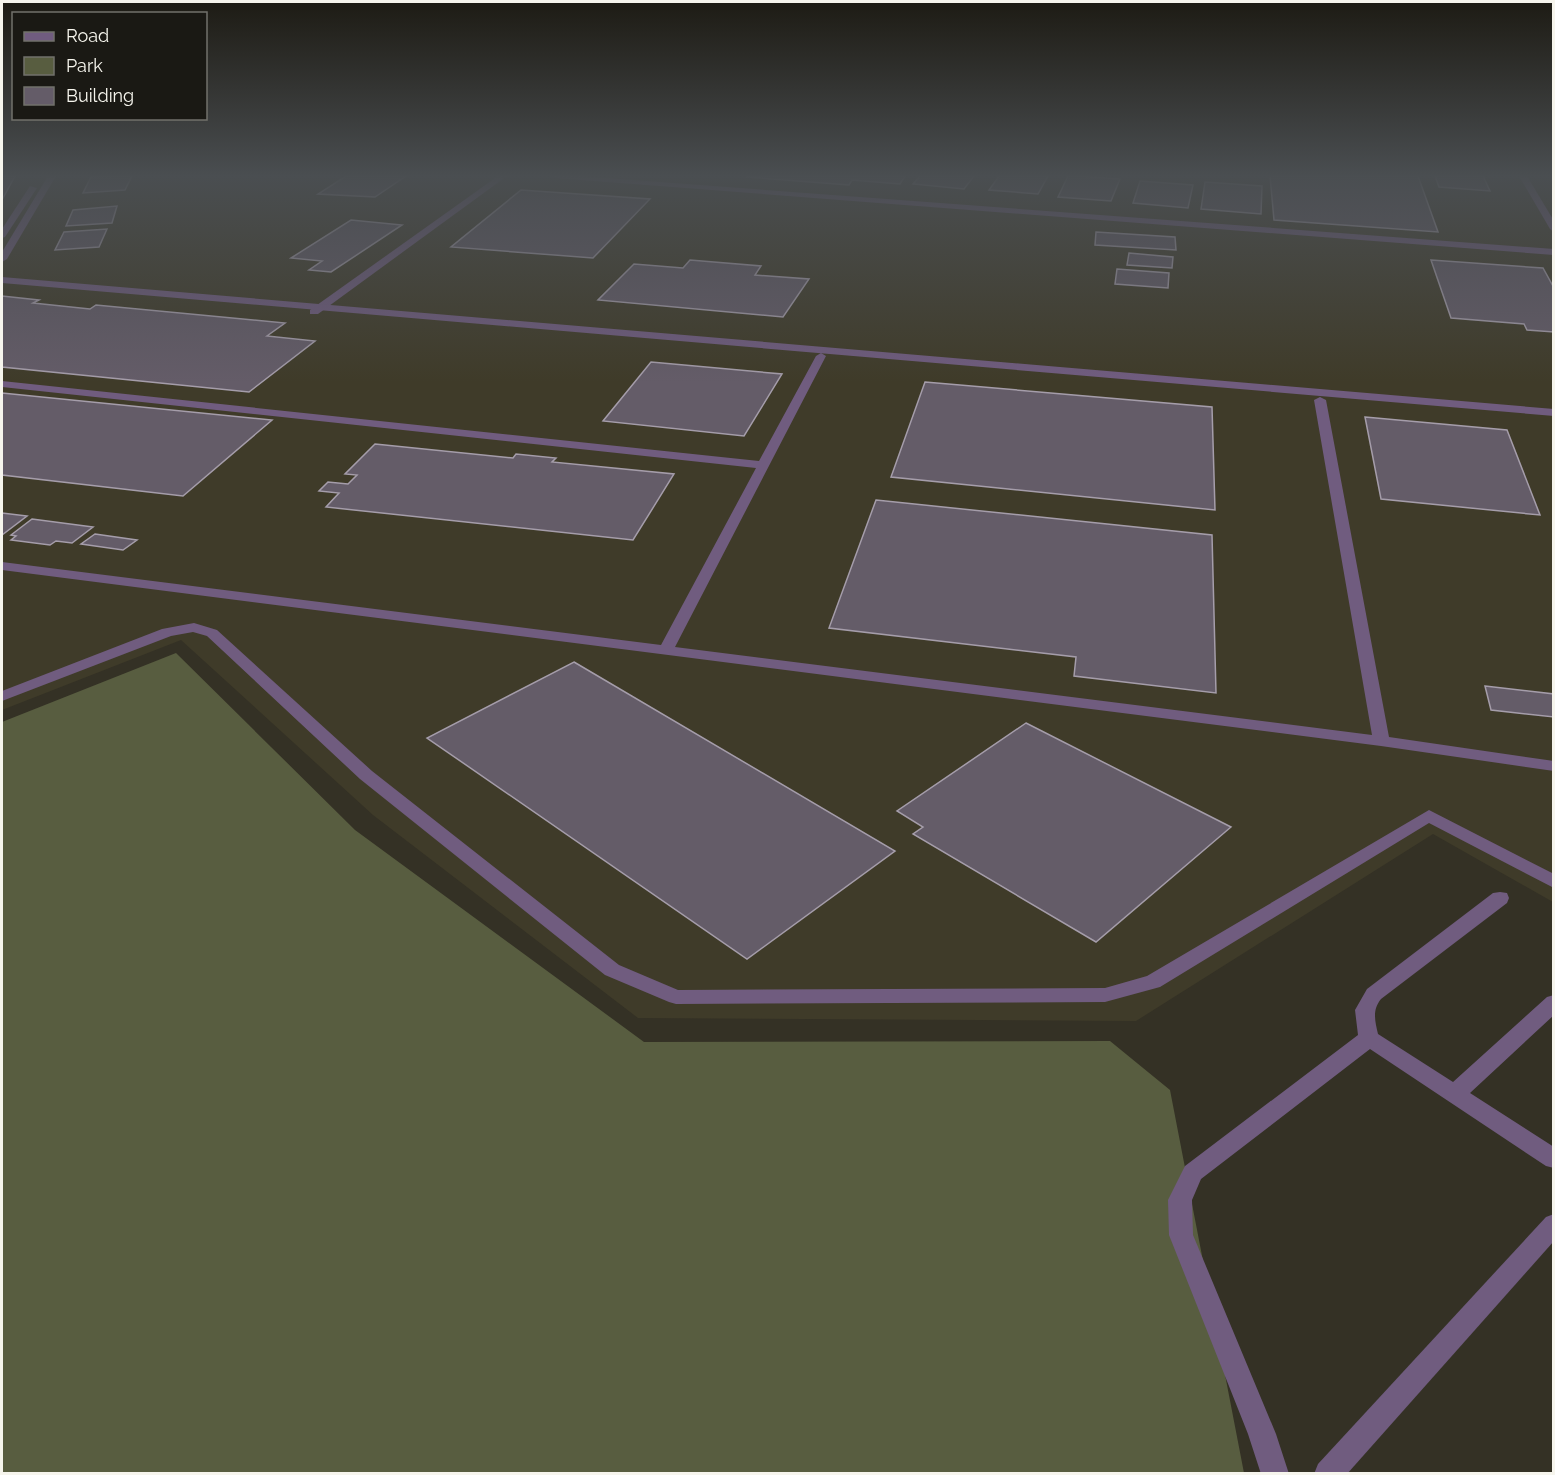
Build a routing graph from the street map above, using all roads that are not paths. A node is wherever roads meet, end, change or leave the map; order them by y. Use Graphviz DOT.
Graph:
graph roads {
  1 [pos="11,245"];
  2 [pos="407,245"];
  3 [pos="1460,245"];
  4 [pos="1554,252"];
  5 [pos="2,260"];
  6 [pos="2,280"];
  7 [pos="2,289"];
  8 [pos="317,309"];
  9 [pos="821,356"];
  10 [pos="2,384"];
  11 [pos="1320,400"];
  12 [pos="1554,413"];
  13 [pos="1554,421"];
  14 [pos="764,465"];
  15 [pos="2,566"];
  16 [pos="665,651"];
  17 [pos="2,696"];
  18 [pos="1382,741"];
  19 [pos="1554,765"];
  20 [pos="1554,882"];
  21 [pos="1500,898"];
  22 [pos="1554,1002"];
  23 [pos="1369,1038"];
  24 [pos="1454,1094"];
  25 [pos="1554,1159"];
  26 [pos="1554,1224"];
  27 [pos="1275,1473"];
  28 [pos="1329,1473"];
  1 -- 5 [label="street"];
  2 -- 8 [label="street"];
  3 -- 4 [label="street"];
  6 -- 8 [label="street"];
  7 -- 8 [label="street"];
  8 -- 9 [label="street"];
  8 -- 12 [label="street"];
  9 -- 11 [label="street"];
  9 -- 14 [label="street"];
  10 -- 14 [label="street"];
  11 -- 13 [label="street"];
  11 -- 18 [label="street"];
  14 -- 16 [label="street"];
  15 -- 16 [label="street"];
  16 -- 18 [label="street"];
  17 -- 20 [label="street"];
  18 -- 19 [label="street"];
  21 -- 23 [label="street"];
  22 -- 24 [label="street"];
  23 -- 24 [label="street"];
  23 -- 27 [label="street"];
  24 -- 25 [label="street"];
  26 -- 28 [label="street"];
}
